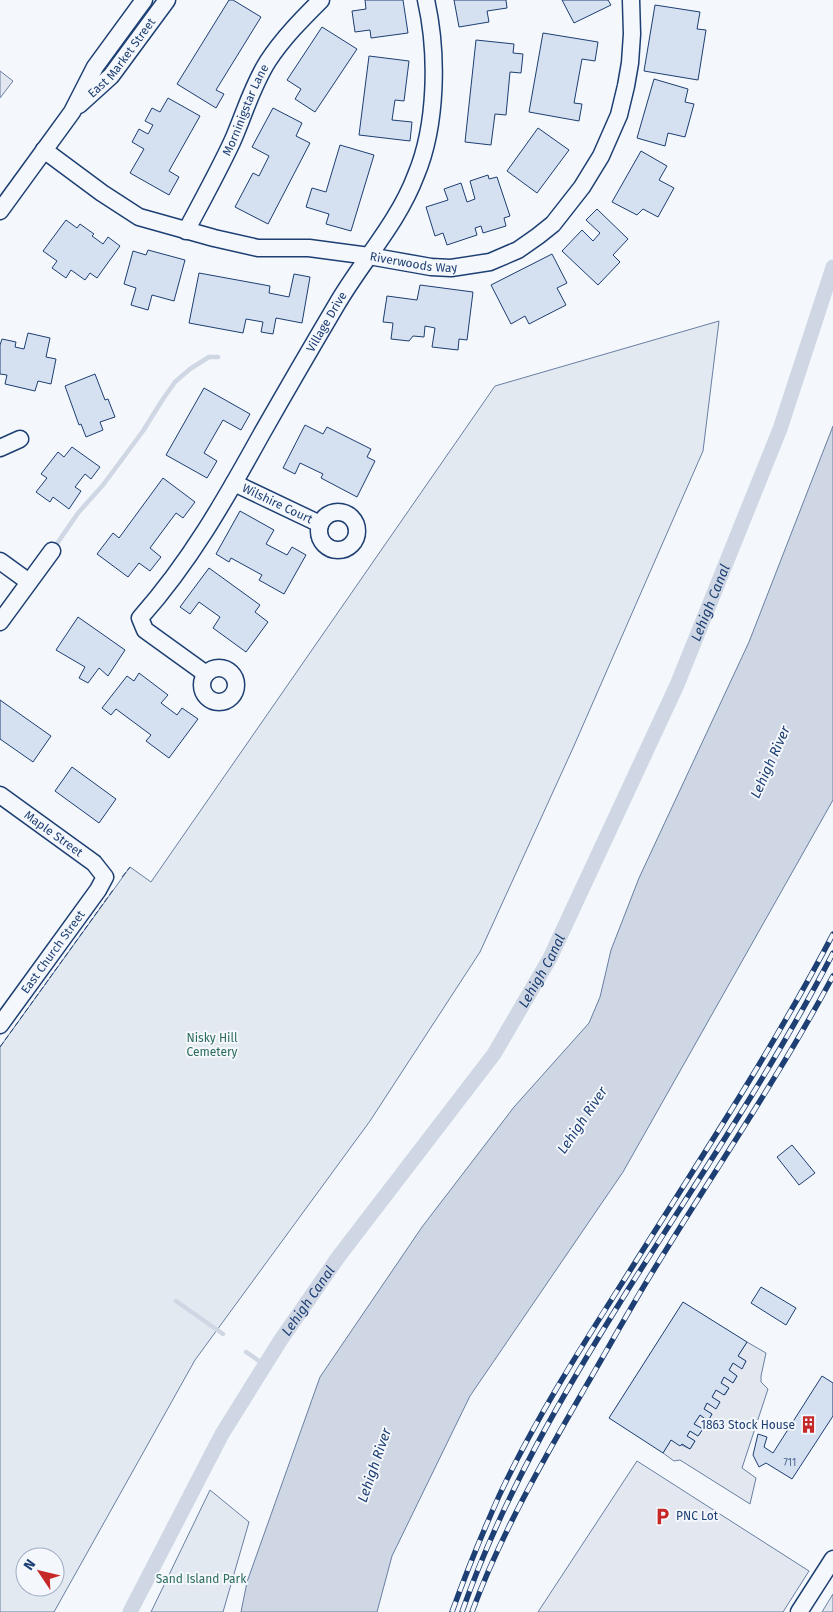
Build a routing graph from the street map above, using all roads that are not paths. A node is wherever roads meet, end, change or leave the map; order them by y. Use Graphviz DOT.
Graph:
graph roads {
  1 [pos="144,0"];
  2 [pos="167,0"];
  3 [pos="321,0"];
  4 [pos="426,0"];
  5 [pos="631,0"];
  6 [pos="72,112"];
  7 [pos="44,150"];
  8 [pos="0,211"];
  9 [pos="186,231"];
  10 [pos="369,256"];
  11 [pos="20,438"];
  12 [pos="0,448"];
  13 [pos="234,483"];
  14 [pos="320,524"];
  15 [pos="52,551"];
  16 [pos="0,561"];
  17 [pos="29,582"];
  18 [pos="0,622"];
  19 [pos="206,674"];
  20 [pos="0,795"];
  21 [pos="105,877"];
  22 [pos="0,1025"];
  23 [pos="833,1560"];
  24 [pos="799,1612"];
  1 -- 6 [label="street, East Market Street"];
  2 -- 6 [label="street, East Market Street"];
  3 -- 9 [label="street, Morninigstar Lane"];
  4 -- 10 [label="street, Village Drive"];
  5 -- 10 [label="street, Riverwoods Way"];
  6 -- 7 [label="street, East Market Street"];
  7 -- 8 [label="street, East Market Street"];
  7 -- 9 [label="street, Riverwoods Way"];
  9 -- 10 [label="street, Riverwoods Way"];
  10 -- 13 [label="street, Village Drive"];
  11 -- 12 [label="street"];
  13 -- 14 [label="street, Wilshire Court"];
  13 -- 19 [label="street, Village Drive"];
  15 -- 17 [label="street"];
  16 -- 17 [label="street"];
  17 -- 18 [label="street"];
  20 -- 21 [label="street, Maple Street"];
  21 -- 22 [label="street, East Church Street"];
  23 -- 24 [label="street"];
}
